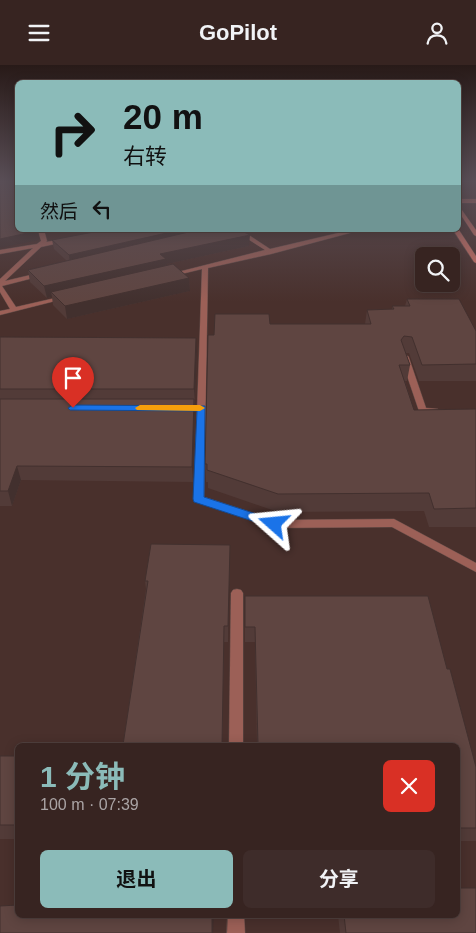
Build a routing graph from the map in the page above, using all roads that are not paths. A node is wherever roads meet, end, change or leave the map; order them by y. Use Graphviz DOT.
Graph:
graph roads {
  1 [pos="467,221"];
  2 [pos="42,232"];
  3 [pos="240,232"];
  4 [pos="350,232"];
  5 [pos="457,232"];
  6 [pos="476,234"];
  7 [pos="74,239"];
  8 [pos="38,246"];
  9 [pos="271,251"];
  10 [pos="0,252"];
  11 [pos="476,261"];
  12 [pos="205,266"];
  13 [pos="48,272"];
  14 [pos="157,277"];
  15 [pos="0,284"];
  16 [pos="72,297"];
  17 [pos="14,310"];
  18 [pos="0,313"];
  19 [pos="404,356"];
  20 [pos="441,411"];
  21 [pos="476,568"];
  22 [pos="237,593"];
  23 [pos="236,743"];
  24 [pos="236,918"];
  25 [pos="236,933"];
  1 -- 6 [label="main road"];
  2 -- 8 [label="lane"];
  3 -- 9 [label="lane"];
  4 -- 9 [label="lane"];
  5 -- 11 [label="main road"];
  7 -- 8 [label="lane"];
  8 -- 10 [label="lane"];
  8 -- 15 [label="lane"];
  9 -- 12 [label="lane"];
  12 -- 14 [label="lane"];
  12 -- 21 [label="lane"];
  13 -- 15 [label="lane"];
  15 -- 17 [label="lane"];
  16 -- 17 [label="lane"];
  17 -- 18 [label="lane"];
  19 -- 20 [label="lane"];
  22 -- 23 [label="lane"];
  24 -- 25 [label="lane"];
}
